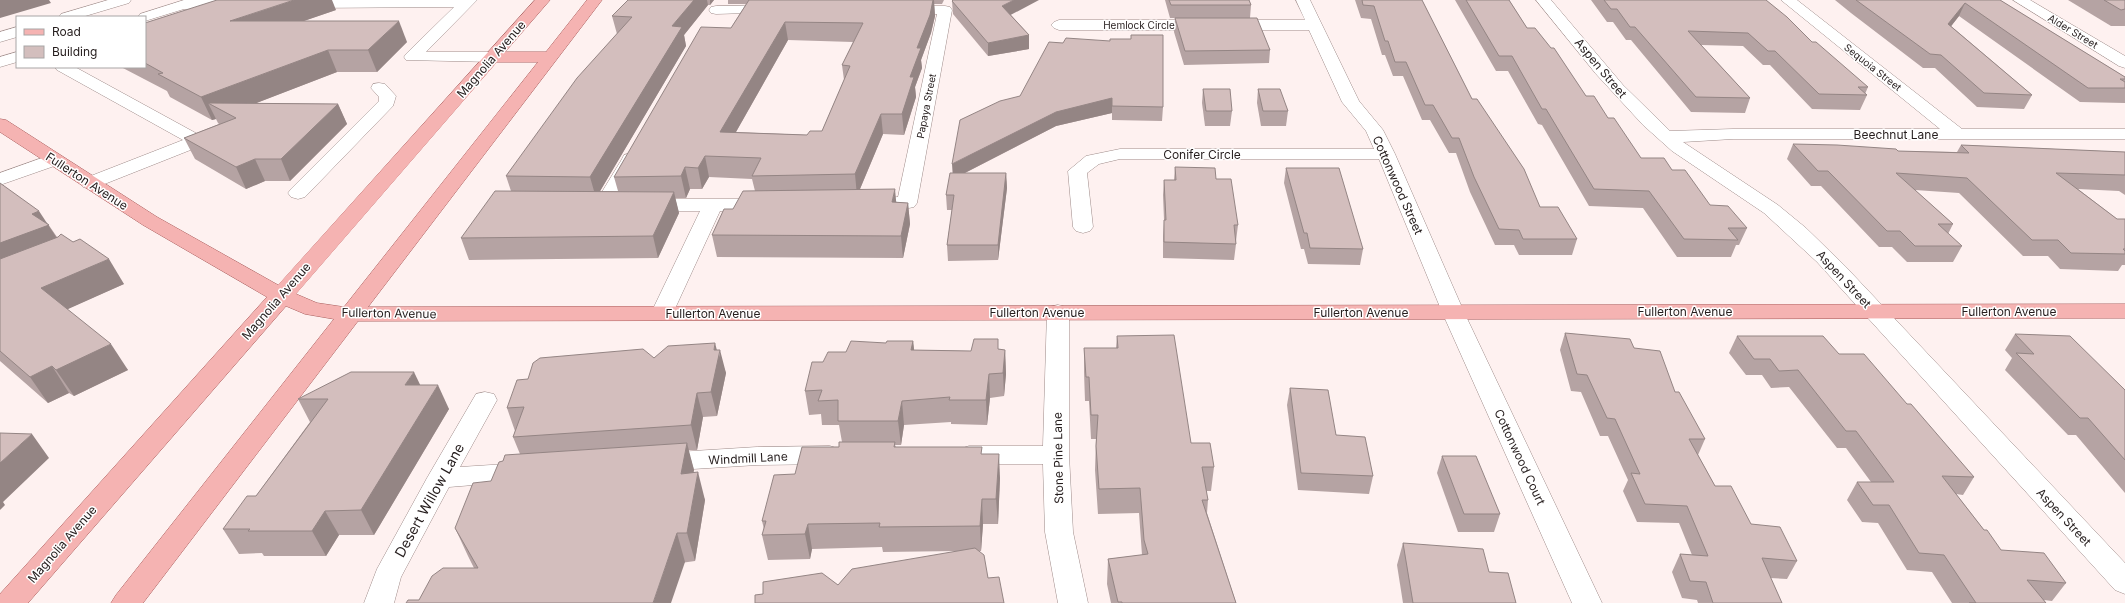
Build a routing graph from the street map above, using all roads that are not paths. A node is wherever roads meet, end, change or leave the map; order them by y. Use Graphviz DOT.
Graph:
graph roads {
  1 [pos="124,0"];
  2 [pos="200,0"];
  3 [pos="543,0"];
  4 [pos="595,0"];
  5 [pos="1303,0"];
  6 [pos="1543,0"];
  7 [pos="1788,0"];
  8 [pos="2020,0"];
  9 [pos="468,2"];
  10 [pos="287,4"];
  11 [pos="184,5"];
  12 [pos="786,9"];
  13 [pos="890,10"];
  14 [pos="716,11"];
  15 [pos="69,16"];
  16 [pos="146,17"];
  17 [pos="212,18"];
  18 [pos="1059,24"];
  19 [pos="1314,25"];
  20 [pos="16,32"];
  21 [pos="0,37"];
  22 [pos="16,57"];
  23 [pos="493,57"];
  24 [pos="550,57"];
  25 [pos="0,62"];
  26 [pos="2125,63"];
  27 [pos="65,68"];
  28 [pos="379,88"];
  29 [pos="0,124"];
  30 [pos="1958,134"];
  31 [pos="2125,134"];
  32 [pos="1667,137"];
  33 [pos="639,145"];
  34 [pos="1386,154"];
  35 [pos="54,160"];
  36 [pos="0,179"];
  37 [pos="90,183"];
  38 [pos="298,193"];
  39 [pos="860,203"];
  40 [pos="782,205"];
  41 [pos="712,206"];
  42 [pos="1083,227"];
  43 [pos="281,296"];
  44 [pos="1874,311"];
  45 [pos="2125,311"];
  46 [pos="1058,312"];
  47 [pos="1453,312"];
  48 [pos="662,313"];
  49 [pos="349,314"];
  50 [pos="485,400"];
  51 [pos="856,455"];
  52 [pos="942,455"];
  53 [pos="1056,455"];
  54 [pos="636,463"];
  55 [pos="549,470"];
  56 [pos="440,478"];
  57 [pos="2125,582"];
  58 [pos="10,603"];
  59 [pos="126,603"];
  60 [pos="379,603"];
  61 [pos="1073,603"];
  62 [pos="1587,603"];
  1 -- 15 [label="street"];
  2 -- 11 [label="street"];
  3 -- 23 [label="main road, Magnolia Avenue"];
  4 -- 24 [label="main road"];
  5 -- 19 [label="street, Cottonwood Street"];
  6 -- 32 [label="street, Aspen Street"];
  7 -- 30 [label="street, Sequoia Street"];
  8 -- 26 [label="street, Alder Street"];
  9 -- 10 [label="street"];
  9 -- 23 [label="street"];
  11 -- 16 [label="street"];
  11 -- 17 [label="street"];
  12 -- 14 [label="street"];
  13 -- 39 [label="street, Papaya Street"];
  18 -- 19 [label="street, Hemlock Circle"];
  19 -- 34 [label="street, Cottonwood Street"];
  20 -- 21 [label="street"];
  22 -- 25 [label="street"];
  23 -- 24 [label="main road"];
  23 -- 43 [label="main road, Magnolia Avenue"];
  24 -- 49 [label="main road"];
  27 -- 37 [label="street"];
  28 -- 38 [label="street"];
  29 -- 35 [label="main road, Fullerton Avenue"];
  30 -- 31 [label="street, Beechnut Lane"];
  30 -- 32 [label="street, Beechnut Lane"];
  32 -- 44 [label="street, Aspen Street"];
  33 -- 41 [label="street"];
  34 -- 42 [label="street, Conifer Circle"];
  34 -- 47 [label="street, Cottonwood Street"];
  35 -- 36 [label="street"];
  35 -- 37 [label="main road, Fullerton Avenue"];
  37 -- 43 [label="main road, Fullerton Avenue"];
  40 -- 41 [label="street"];
  41 -- 48 [label="street"];
  43 -- 49 [label="main road, Fullerton Avenue"];
  43 -- 58 [label="main road, Magnolia Avenue"];
  44 -- 45 [label="main road, Fullerton Avenue"];
  44 -- 47 [label="main road, Fullerton Avenue"];
  44 -- 57 [label="street, Aspen Street"];
  46 -- 47 [label="main road, Fullerton Avenue"];
  46 -- 48 [label="main road, Fullerton Avenue"];
  46 -- 53 [label="street, Stone Pine Lane"];
  47 -- 62 [label="street, Cottonwood Court"];
  48 -- 49 [label="main road, Fullerton Avenue"];
  49 -- 59 [label="main road"];
  50 -- 56 [label="street, Desert Willow Lane"];
  51 -- 54 [label="street, Windmill Lane"];
  52 -- 53 [label="street"];
  53 -- 61 [label="street, Stone Pine Lane"];
  55 -- 56 [label="street"];
  56 -- 60 [label="street, Desert Willow Lane"];
}
